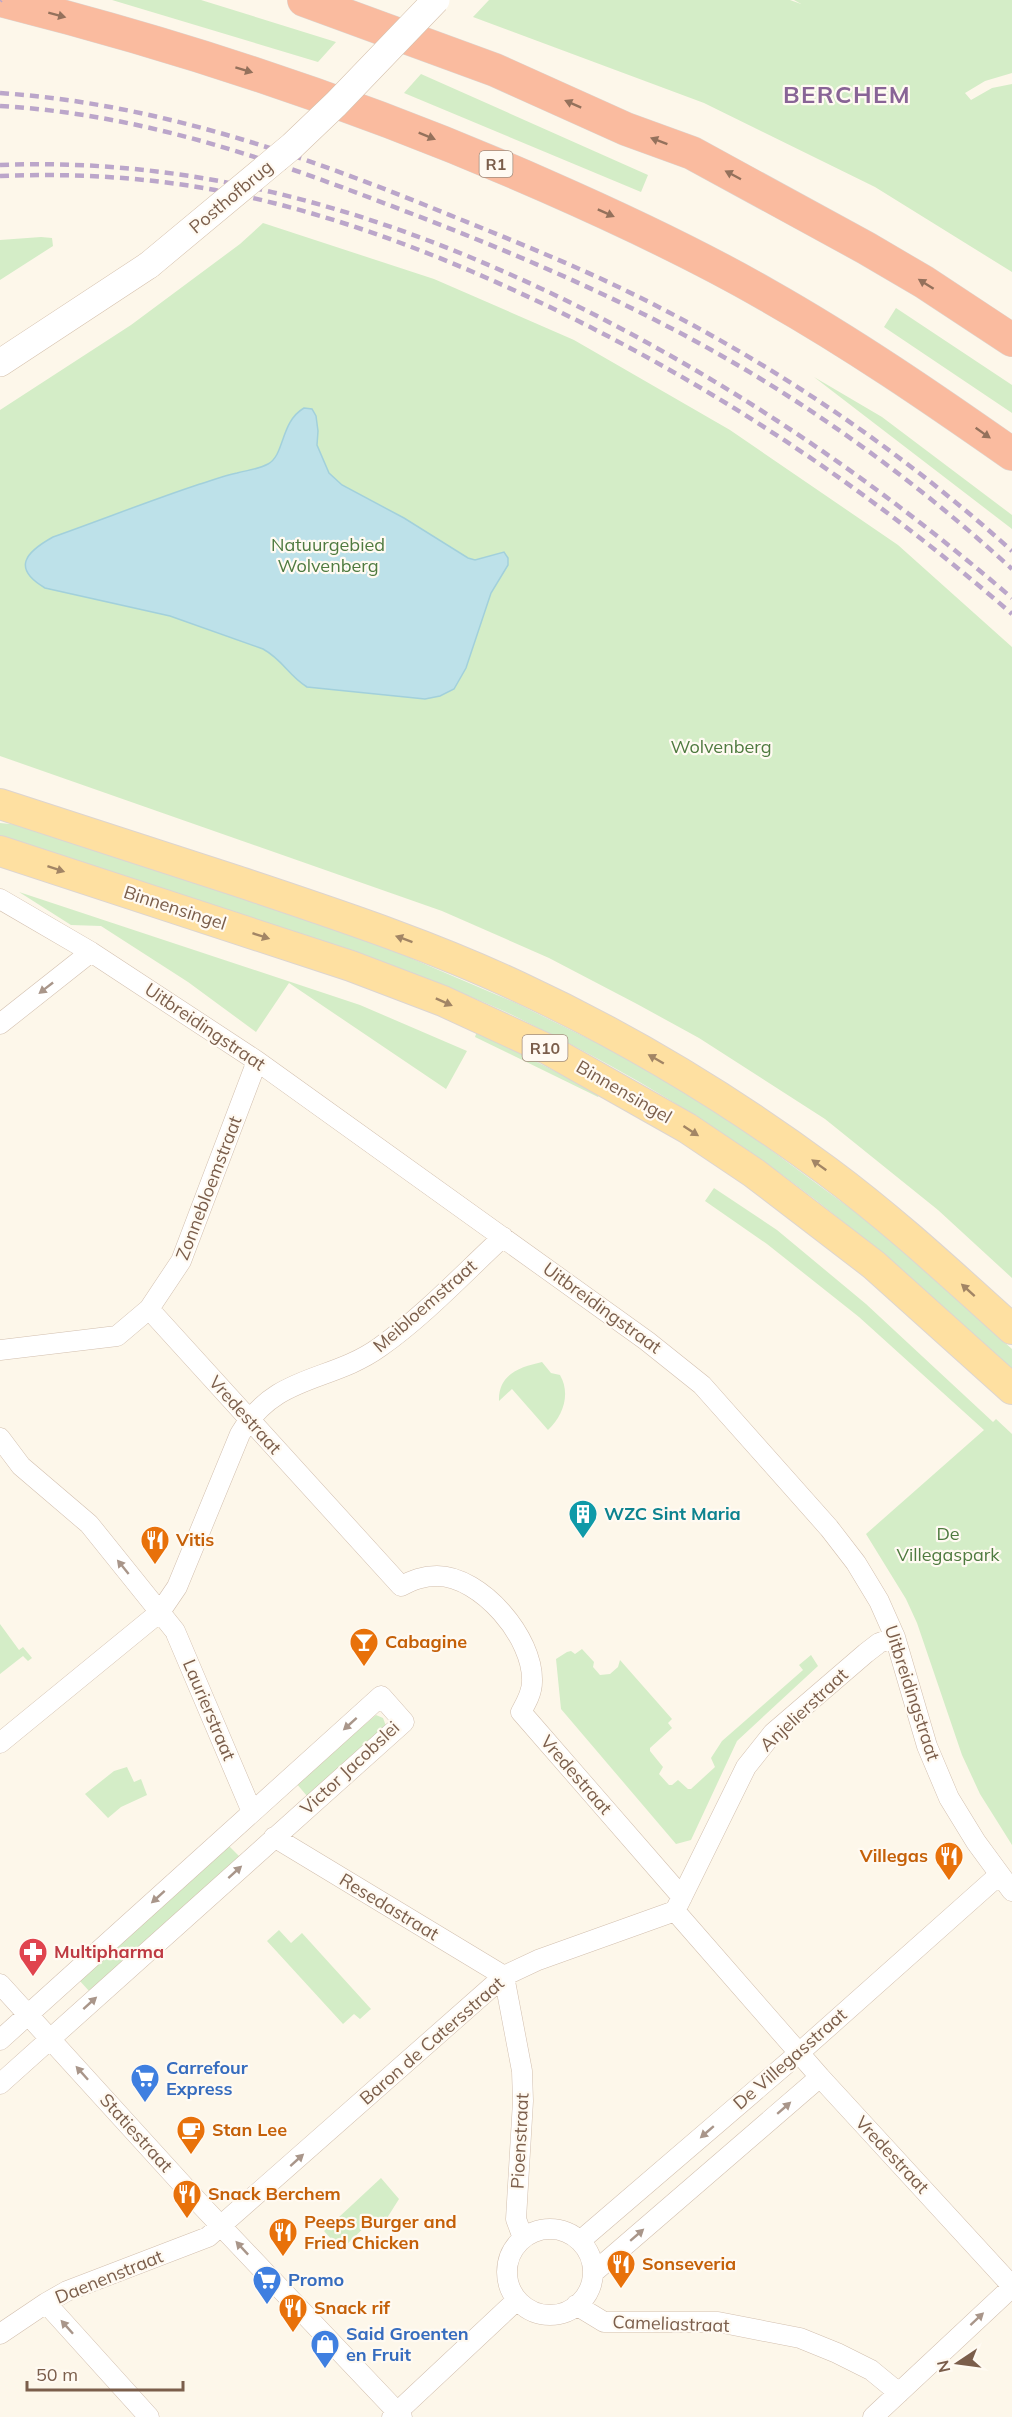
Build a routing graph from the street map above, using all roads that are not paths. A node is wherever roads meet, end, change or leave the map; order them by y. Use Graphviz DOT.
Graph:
graph roads {
  1 [pos="0,0"];
  2 [pos="304,0"];
  3 [pos="436,0"];
  4 [pos="1012,340"];
  5 [pos="0,363"];
  6 [pos="1012,454"];
  7 [pos="0,804"];
  8 [pos="0,851"];
  9 [pos="0,899"];
  10 [pos="91,952"];
  11 [pos="0,1024"];
  12 [pos="257,1061"];
  13 [pos="503,1237"];
  14 [pos="150,1310"];
  15 [pos="1012,1329"];
  16 [pos="0,1350"];
  17 [pos="1012,1389"];
  18 [pos="248,1419"];
  19 [pos="0,1438"];
  20 [pos="160,1612"];
  21 [pos="895,1637"];
  22 [pos="0,1743"];
  23 [pos="252,1812"];
  24 [pos="274,1837"];
  25 [pos="999,1875"];
  26 [pos="1012,1891"];
  27 [pos="679,1904"];
  28 [pos="504,1976"];
  29 [pos="0,1984"];
  30 [pos="28,2015"];
  31 [pos="50,2039"];
  32 [pos="0,2040"];
  33 [pos="799,2053"];
  34 [pos="820,2077"];
  35 [pos="0,2085"];
  36 [pos="222,2226"];
  37 [pos="523,2238"];
  38 [pos="580,2241"];
  39 [pos="593,2273"];
  40 [pos="1012,2287"];
  41 [pos="517,2300"];
  42 [pos="46,2303"];
  43 [pos="572,2308"];
  44 [pos="0,2334"];
  45 [pos="899,2393"];
  46 [pos="397,2416"];
  47 [pos="148,2417"];
  48 [pos="873,2417"];
  1 -- 6 [label="highway, R1, one-way"];
  4 -- 2 [label="highway, one-way"];
  3 -- 5 [label="street, Posthofbrug, bridge"];
  15 -- 7 [label="main road, R10, one-way"];
  8 -- 17 [label="main road, Binnensingel / R10, one-way"];
  9 -- 10 [label="street, Uitbreidingstraat"];
  10 -- 11 [label="street, one-way"];
  10 -- 12 [label="street, Uitbreidingstraat"];
  12 -- 13 [label="street, Uitbreidingstraat"];
  12 -- 14 [label="street, Zonnebloemstraat"];
  13 -- 18 [label="street, Meibloemstraat"];
  13 -- 21 [label="street, Uitbreidingstraat"];
  14 -- 16 [label="street, Zonnebloemstraat"];
  14 -- 18 [label="street, Vredestraat"];
  18 -- 20 [label="street"];
  18 -- 27 [label="street, Vredestraat"];
  20 -- 19 [label="street, Laurierstraat, one-way"];
  20 -- 22 [label="street"];
  20 -- 23 [label="street, Laurierstraat"];
  21 -- 25 [label="street, Uitbreidingstraat"];
  21 -- 27 [label="street, Anjelierstraat"];
  24 -- 23 [label="street, Victor Jacobslei, one-way"];
  23 -- 30 [label="street, Victor Jacobslei, one-way"];
  24 -- 28 [label="street, Resedastraat"];
  31 -- 24 [label="street, Victor Jacobslei, one-way"];
  25 -- 26 [label="street, Uitbreidingstraat"];
  25 -- 33 [label="street, De Villegasstraat"];
  27 -- 28 [label="street, Baron de Catersstraat"];
  27 -- 33 [label="street, Vredestraat"];
  36 -- 28 [label="street, Baron de Catersstraat, one-way"];
  28 -- 37 [label="street, Pioenstraat"];
  29 -- 30 [label="street, Statiestraat"];
  30 -- 31 [label="street, Statiestraat"];
  30 -- 32 [label="street, Victor Jacobslei"];
  31 -- 35 [label="street, Victor Jacobslei"];
  36 -- 31 [label="street, Statiestraat, one-way"];
  33 -- 34 [label="street, Vredestraat"];
  33 -- 38 [label="street, De Villegasstraat, one-way"];
  39 -- 34 [label="street, De Villegasstraat, one-way"];
  34 -- 40 [label="street, Vredestraat"];
  36 -- 42 [label="street, Daenenstraat"];
  46 -- 36 [label="street, Statiestraat, one-way"];
  37 -- 38 [label="street"];
  37 -- 41 [label="street"];
  38 -- 39 [label="street"];
  39 -- 43 [label="street, De Villegasstraat"];
  45 -- 40 [label="street, one-way"];
  41 -- 43 [label="street"];
  41 -- 46 [label="street"];
  42 -- 44 [label="street, Daenenstraat"];
  47 -- 42 [label="street, one-way"];
  43 -- 45 [label="street, Cameliastraat"];
  45 -- 48 [label="street"];
}
